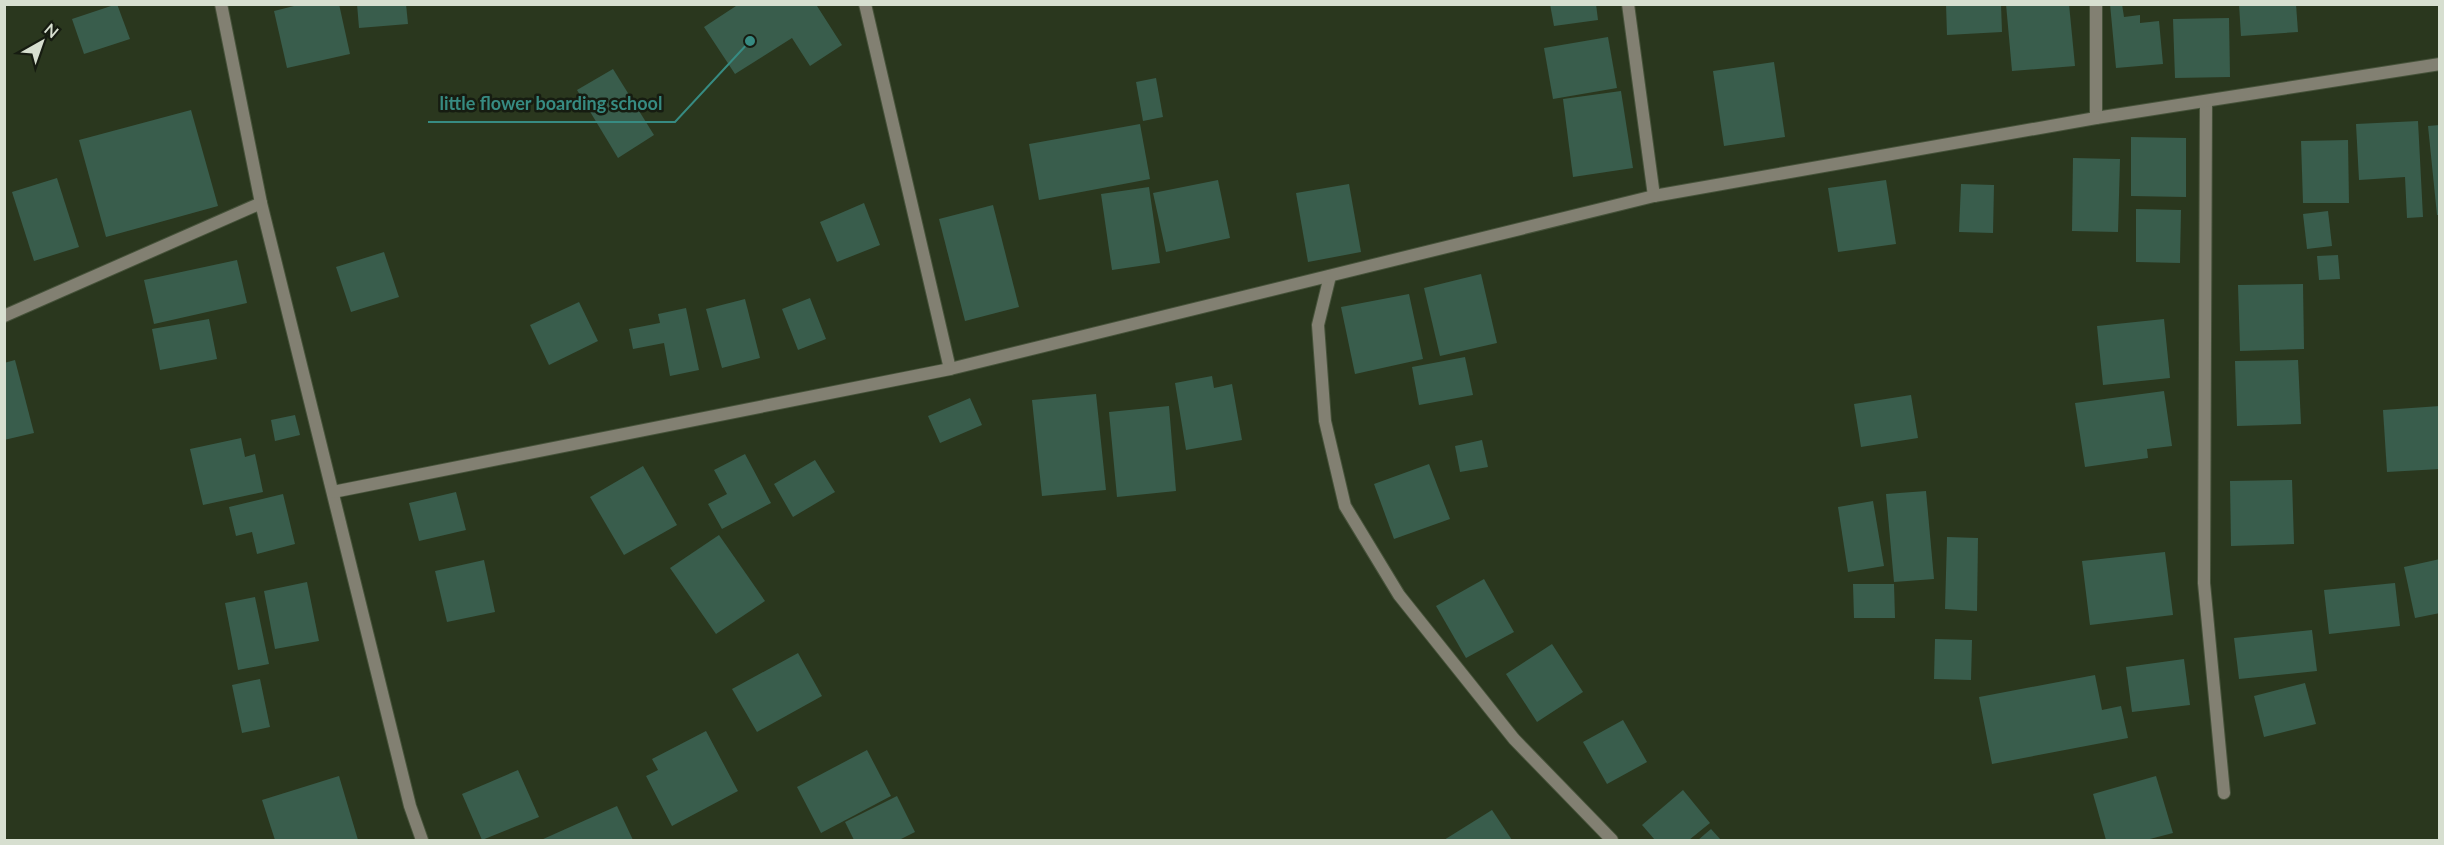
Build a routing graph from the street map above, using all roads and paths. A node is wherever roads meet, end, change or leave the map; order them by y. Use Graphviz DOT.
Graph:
graph roads {
  1 [pos="221,4"];
  2 [pos="865,4"];
  3 [pos="1628,4"];
  4 [pos="2096,4"];
  5 [pos="2439,64"];
  6 [pos="2206,102"];
  7 [pos="2096,118"];
  8 [pos="1654,196"];
  9 [pos="261,203"];
  10 [pos="1330,276"];
  11 [pos="4,316"];
  12 [pos="950,369"];
  13 [pos="333,492"];
  14 [pos="2224,793"];
  15 [pos="422,840"];
  16 [pos="1612,840"];
  1 -- 9 [label="street"];
  2 -- 12 [label="street"];
  3 -- 8 [label="street"];
  4 -- 7 [label="street"];
  5 -- 6 [label="street"];
  6 -- 7 [label="street"];
  6 -- 14 [label="street"];
  7 -- 8 [label="street"];
  8 -- 10 [label="street"];
  9 -- 11 [label="street"];
  9 -- 13 [label="street"];
  10 -- 12 [label="street"];
  10 -- 16 [label="street"];
  12 -- 13 [label="street"];
  13 -- 15 [label="street"];
}
